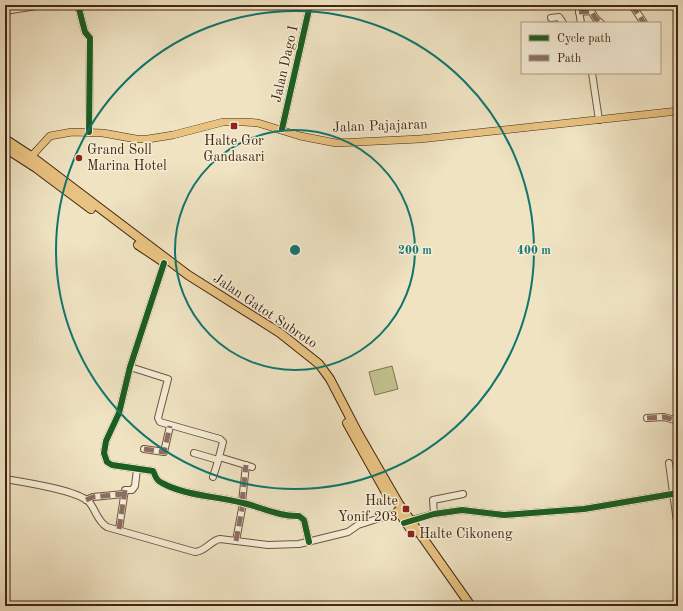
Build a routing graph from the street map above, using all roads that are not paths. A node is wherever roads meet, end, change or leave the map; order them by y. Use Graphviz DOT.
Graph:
graph roads {
  1 [pos="44,5"];
  2 [pos="78,5"];
  3 [pos="310,5"];
  4 [pos="578,5"];
  5 [pos="632,5"];
  6 [pos="32,6"];
  7 [pos="5,11"];
  8 [pos="579,12"];
  9 [pos="551,18"];
  10 [pos="562,22"];
  11 [pos="580,22"];
  12 [pos="600,22"];
  13 [pos="643,22"];
  14 [pos="592,74"];
  15 [pos="678,111"];
  16 [pos="599,120"];
  17 [pos="282,129"];
  18 [pos="89,132"];
  19 [pos="5,139"];
  20 [pos="5,148"];
  21 [pos="29,159"];
  22 [pos="166,261"];
  23 [pos="130,368"];
  24 [pos="647,418"];
  25 [pos="678,421"];
  26 [pos="170,426"];
  27 [pos="144,449"];
  28 [pos="194,453"];
  29 [pos="218,459"];
  30 [pos="669,463"];
  31 [pos="138,469"];
  32 [pos="213,477"];
  33 [pos="5,479"];
  34 [pos="124,494"];
  35 [pos="463,494"];
  36 [pos="676,494"];
  37 [pos="86,500"];
  38 [pos="243,503"];
  39 [pos="401,511"];
  40 [pos="434,514"];
  41 [pos="407,521"];
  42 [pos="119,529"];
  43 [pos="678,529"];
  44 [pos="236,541"];
  45 [pos="309,542"];
  46 [pos="462,600"];
  47 [pos="471,606"];
  1 -- 6 [label="street"];
  2 -- 18 [label="street"];
  3 -- 17 [label="street, Jalan Dago I"];
  4 -- 8 [label="street"];
  5 -- 13 [label="street"];
  6 -- 7 [label="street"];
  8 -- 11 [label="street"];
  8 -- 12 [label="street"];
  9 -- 10 [label="street"];
  14 -- 16 [label="street"];
  15 -- 16 [label="main road, Jalan Pajajaran"];
  16 -- 17 [label="main road, Jalan Pajajaran"];
  17 -- 18 [label="main road, Jalan Pajajaran"];
  18 -- 21 [label="main road, Jalan Pajajaran"];
  19 -- 21 [label="highway, Jalan Gatot Subroto"];
  20 -- 21 [label="highway, Jalan Gatot Subroto"];
  21 -- 22 [label="highway, Jalan Gatot Subroto"];
  22 -- 23 [label="street"];
  22 -- 39 [label="highway, Jalan Gatot Subroto"];
  23 -- 26 [label="street"];
  23 -- 31 [label="street"];
  24 -- 25 [label="street"];
  26 -- 27 [label="street"];
  26 -- 29 [label="street"];
  28 -- 29 [label="street"];
  29 -- 32 [label="street"];
  29 -- 38 [label="street"];
  30 -- 36 [label="street"];
  31 -- 34 [label="street"];
  31 -- 38 [label="street"];
  33 -- 37 [label="street"];
  34 -- 37 [label="street"];
  34 -- 42 [label="street"];
  35 -- 40 [label="street"];
  36 -- 40 [label="street"];
  36 -- 43 [label="street"];
  37 -- 42 [label="street"];
  38 -- 44 [label="street"];
  38 -- 45 [label="street"];
  39 -- 41 [label="highway, Jalan Gatot Subroto"];
  39 -- 45 [label="street"];
  40 -- 41 [label="street"];
  41 -- 46 [label="highway, Jalan Gatot Subroto"];
  42 -- 44 [label="street"];
  44 -- 45 [label="street"];
  46 -- 47 [label="highway, Jalan Gatot Subroto"];
}
